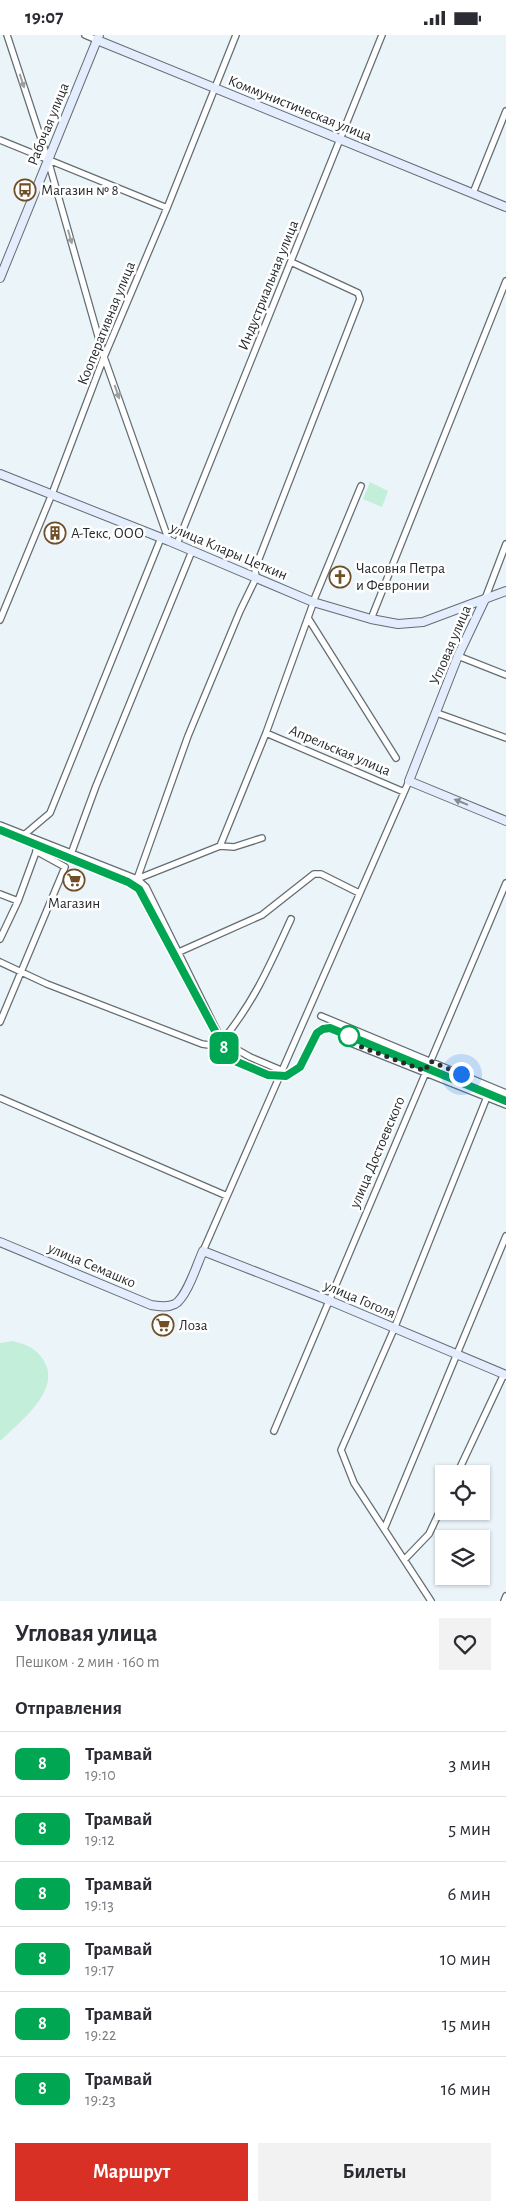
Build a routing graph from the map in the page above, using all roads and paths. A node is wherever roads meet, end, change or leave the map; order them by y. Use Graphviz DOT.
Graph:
graph roads {
  1 [pos="6,35"];
  2 [pos="84,35"];
  3 [pos="236,35"];
  4 [pos="382,35"];
  5 [pos="98,38"];
  6 [pos="214,89"];
  7 [pos="506,111"];
  8 [pos="340,139"];
  9 [pos="0,140"];
  10 [pos="48,160"];
  11 [pos="473,193"];
  12 [pos="506,207"];
  13 [pos="167,208"];
  14 [pos="291,262"];
  15 [pos="0,278"];
  16 [pos="506,281"];
  17 [pos="104,357"];
  18 [pos="0,474"];
  19 [pos="361,486"];
  20 [pos="52,494"];
  21 [pos="161,537"];
  22 [pos="169,541"];
  23 [pos="177,544"];
  24 [pos="506,545"];
  25 [pos="192,551"];
  26 [pos="256,574"];
  27 [pos="506,591"];
  28 [pos="485,599"];
  29 [pos="314,601"];
  30 [pos="308,618"];
  31 [pos="371,619"];
  32 [pos="0,620"];
  33 [pos="458,656"];
  34 [pos="506,675"];
  35 [pos="437,713"];
  36 [pos="266,733"];
  37 [pos="506,738"];
  38 [pos="396,758"];
  39 [pos="408,781"];
  40 [pos="404,792"];
  41 [pos="506,821"];
  42 [pos="0,825"];
  43 [pos="24,835"];
  44 [pos="262,838"];
  45 [pos="40,841"];
  46 [pos="220,846"];
  47 [pos="36,851"];
  48 [pos="71,854"];
  49 [pos="137,879"];
  50 [pos="506,883"];
  51 [pos="359,893"];
  52 [pos="0,894"];
  53 [pos="18,901"];
  54 [pos="290,919"];
  55 [pos="0,939"];
  56 [pos="179,952"];
  57 [pos="0,962"];
  58 [pos="21,972"];
  59 [pos="321,1016"];
  60 [pos="0,1022"];
  61 [pos="343,1040"];
  62 [pos="222,1041"];
  63 [pos="430,1061"];
  64 [pos="283,1071"];
  65 [pos="425,1071"];
  66 [pos="506,1093"];
  67 [pos="487,1097"];
  68 [pos="0,1098"];
  69 [pos="506,1105"];
  70 [pos="227,1196"];
  71 [pos="506,1236"];
  72 [pos="0,1242"];
  73 [pos="203,1251"];
  74 [pos="328,1300"];
  75 [pos="175,1304"];
  76 [pos="394,1329"];
  77 [pos="458,1355"];
  78 [pos="505,1374"];
  79 [pos="274,1431"];
  80 [pos="461,1465"];
  81 [pos="436,1520"];
  82 [pos="385,1527"];
  83 [pos="405,1559"];
  84 [pos="506,1596"];
  85 [pos="431,1601"];
  86 [pos="504,1601"];
  1 -- 10 [label="street, one-way"];
  2 -- 5 [label="street, Коммунистическая улица"];
  3 -- 6 [label="street, Кооперативная улица"];
  4 -- 8 [label="street, Индустриальная улица"];
  5 -- 6 [label="street, Коммунистическая улица"];
  5 -- 10 [label="street, Рабочая улица"];
  6 -- 8 [label="street, Коммунистическая улица"];
  6 -- 13 [label="street, Кооперативная улица"];
  7 -- 11 [label="street"];
  8 -- 11 [label="street, Коммунистическая улица"];
  8 -- 14 [label="street, Индустриальная улица"];
  9 -- 10 [label="street"];
  10 -- 13 [label="street"];
  10 -- 15 [label="street, Рабочая улица"];
  10 -- 17 [label="street, one-way"];
  11 -- 12 [label="street, Коммунистическая улица"];
  13 -- 17 [label="street, Кооперативная улица"];
  14 -- 23 [label="street, Индустриальная улица"];
  14 -- 26 [label="street"];
  16 -- 31 [label="street"];
  17 -- 20 [label="street, Кооперативная улица"];
  17 -- 22 [label="street, one-way"];
  18 -- 20 [label="street, улица Клары Цеткин"];
  19 -- 29 [label="street"];
  20 -- 21 [label="street, улица Клары Цеткин"];
  20 -- 32 [label="street, Кооперативная улица"];
  21 -- 22 [label="street, улица Клары Цеткин"];
  21 -- 43 [label="street"];
  22 -- 23 [label="street, улица Клары Цеткин"];
  23 -- 25 [label="street, улица Клары Цеткин"];
  24 -- 28 [label="street, Угловая улица"];
  25 -- 26 [label="street, улица Клары Цеткин"];
  25 -- 48 [label="street"];
  26 -- 29 [label="street, улица Клары Цеткин"];
  26 -- 49 [label="street"];
  27 -- 28 [label="street, улица Клары Цеткин"];
  28 -- 31 [label="street, улица Клары Цеткин"];
  28 -- 33 [label="street, Угловая улица"];
  29 -- 30 [label="street"];
  29 -- 31 [label="street, улица Клары Цеткин"];
  30 -- 36 [label="street"];
  30 -- 38 [label="street"];
  33 -- 34 [label="street"];
  33 -- 35 [label="street, Угловая улица"];
  35 -- 37 [label="street"];
  35 -- 39 [label="street, Угловая улица"];
  36 -- 40 [label="street, Апрельская улица"];
  36 -- 46 [label="street"];
  39 -- 40 [label="street, Угловая улица"];
  41 -- 39 [label="street, Апрельская улица, one-way"];
  40 -- 51 [label="street, Угловая улица"];
  42 -- 43 [label="street"];
  43 -- 45 [label="street"];
  44 -- 46 [label="street"];
  45 -- 47 [label="street"];
  45 -- 48 [label="street"];
  46 -- 49 [label="street"];
  47 -- 53 [label="street"];
  47 -- 58 [label="street"];
  48 -- 49 [label="street"];
  49 -- 56 [label="street"];
  50 -- 63 [label="street, улица Достоевского"];
  51 -- 56 [label="street"];
  51 -- 64 [label="street, Угловая улица"];
  52 -- 53 [label="street"];
  53 -- 55 [label="street"];
  54 -- 62 [label="street"];
  56 -- 62 [label="street"];
  57 -- 58 [label="street"];
  58 -- 60 [label="street"];
  58 -- 62 [label="street"];
  59 -- 63 [label="street"];
  61 -- 65 [label="street"];
  62 -- 64 [label="street"];
  63 -- 65 [label="street, улица Достоевского"];
  63 -- 66 [label="street"];
  64 -- 70 [label="street, Угловая улица"];
  65 -- 67 [label="street"];
  65 -- 74 [label="street, улица Достоевского"];
  67 -- 69 [label="street"];
  67 -- 76 [label="street"];
  68 -- 70 [label="street"];
  70 -- 73 [label="street, Угловая улица"];
  71 -- 77 [label="street"];
  72 -- 75 [label="street, улица Семашко"];
  73 -- 74 [label="street, улица Гоголя"];
  73 -- 75 [label="street, Угловая улица"];
  74 -- 76 [label="street, улица Гоголя"];
  74 -- 79 [label="street, улица Достоевского"];
  76 -- 77 [label="street, улица Гоголя"];
  76 -- 82 [label="street"];
  77 -- 78 [label="street, улица Гоголя"];
  77 -- 82 [label="street"];
  78 -- 80 [label="street"];
  81 -- 83 [label="street"];
  82 -- 83 [label="street"];
  83 -- 85 [label="street"];
  84 -- 86 [label="street"];
}
